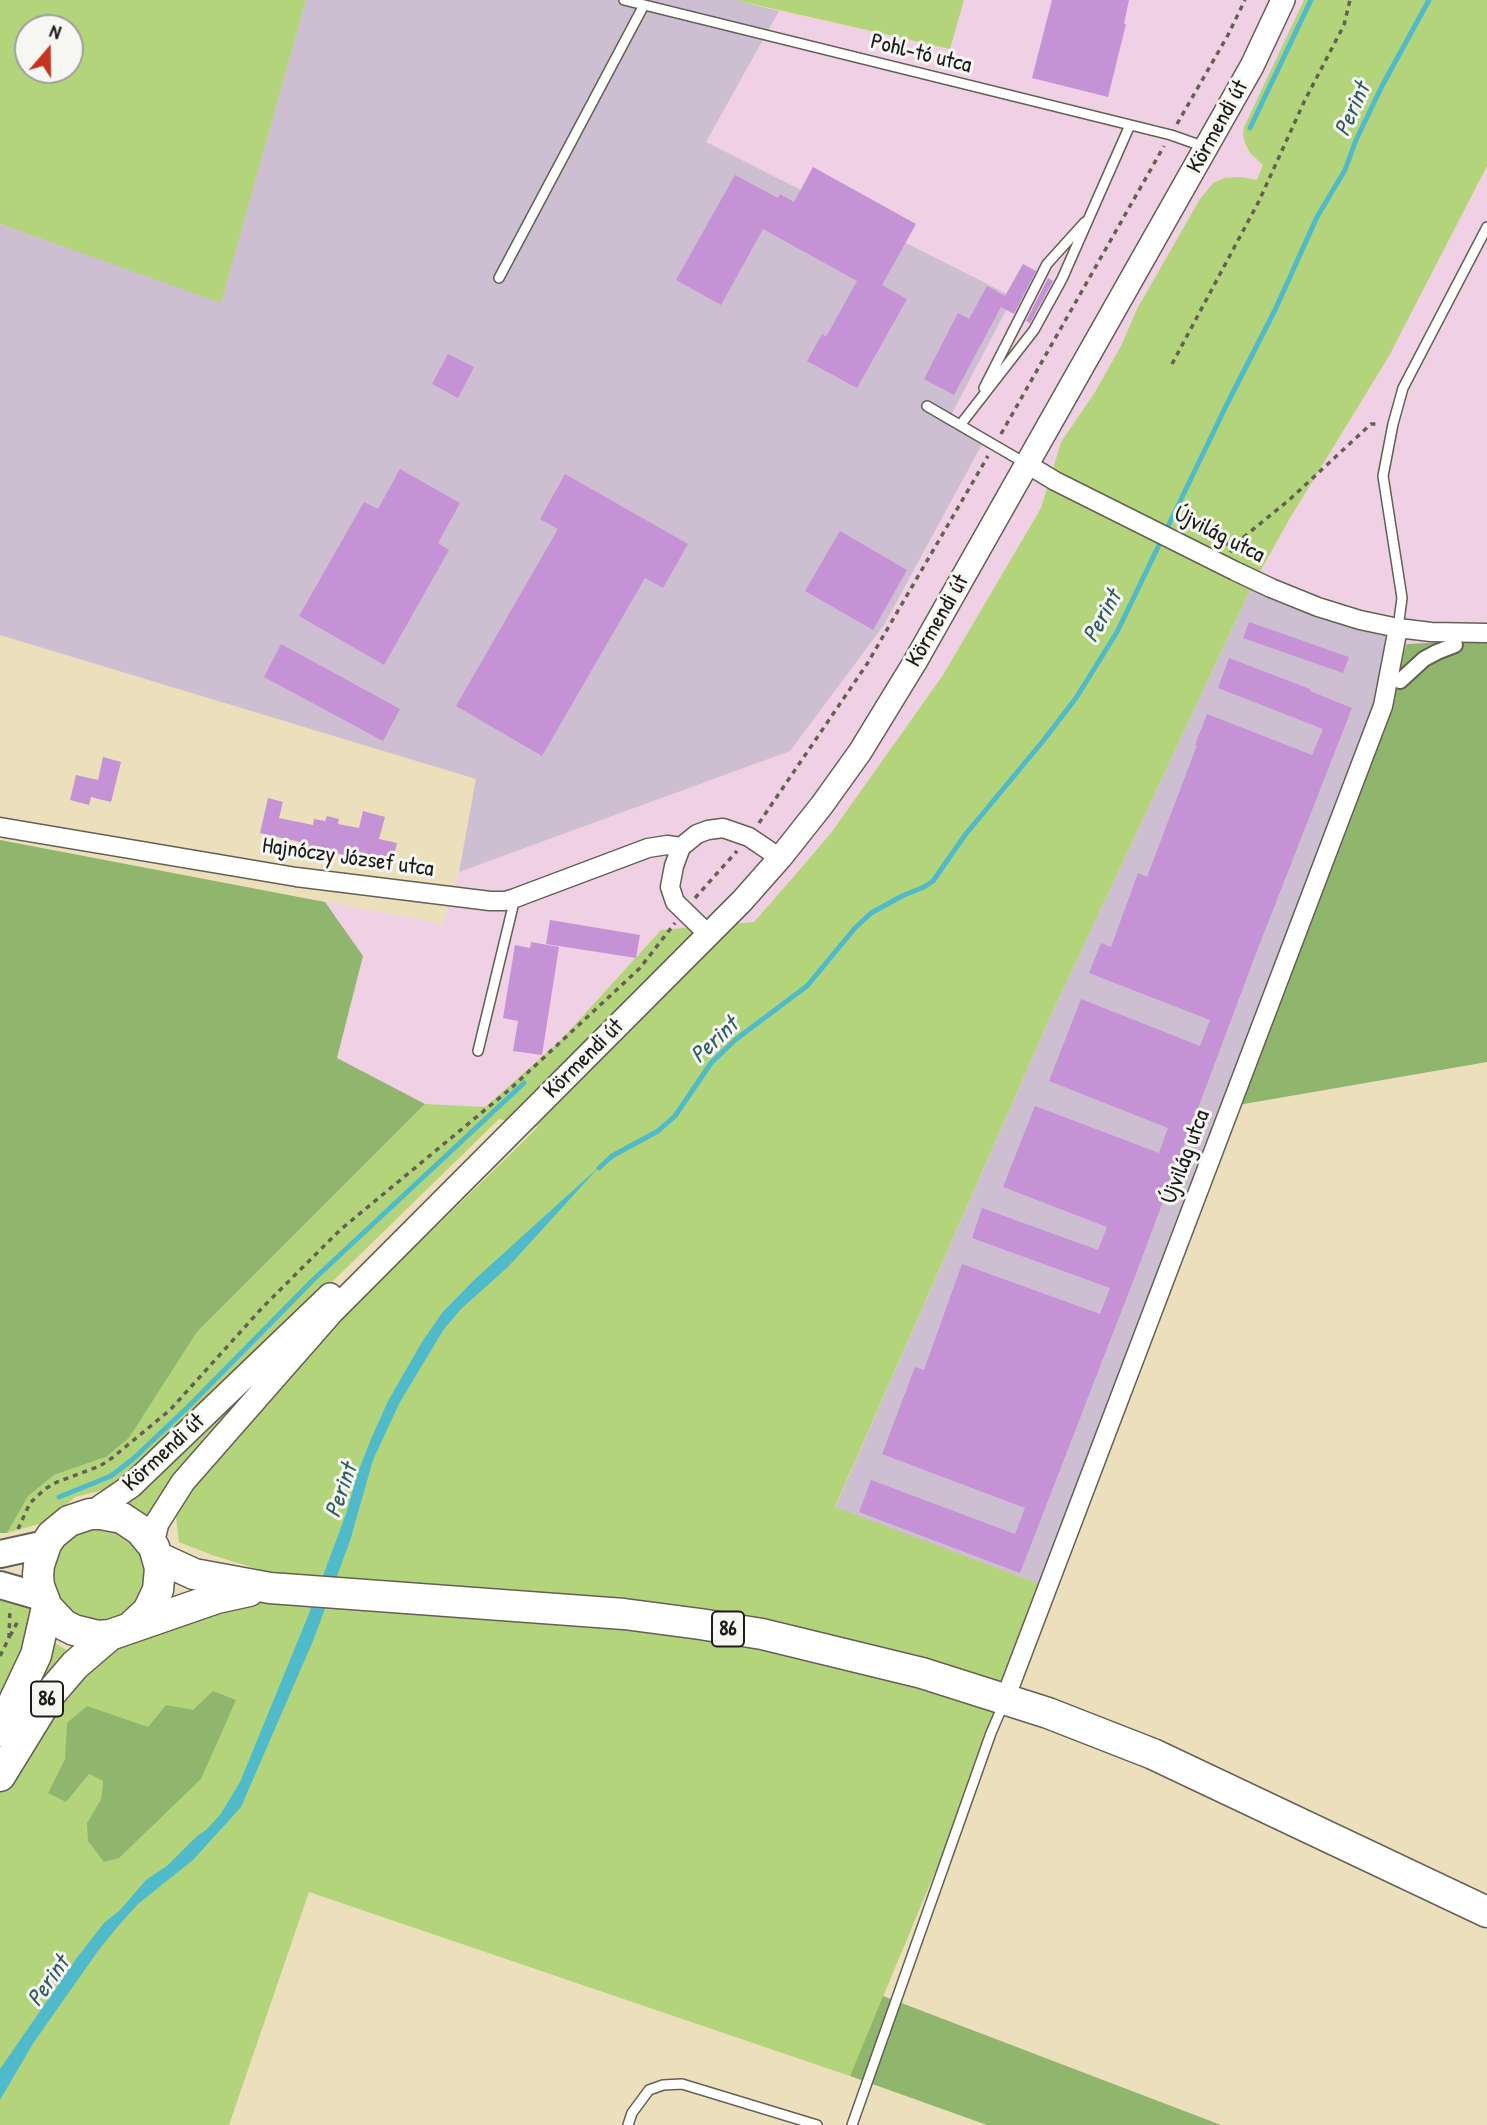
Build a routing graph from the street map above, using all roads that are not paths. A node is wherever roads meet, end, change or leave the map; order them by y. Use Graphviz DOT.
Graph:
graph roads {
  1 [pos="624,0"];
  2 [pos="1283,0"];
  3 [pos="644,5"];
  4 [pos="1130,125"];
  5 [pos="1206,148"];
  6 [pos="1090,215"];
  7 [pos="1487,227"];
  8 [pos="499,278"];
  9 [pos="927,406"];
  10 [pos="973,409"];
  11 [pos="961,424"];
  12 [pos="1027,464"];
  13 [pos="1398,628"];
  14 [pos="1487,633"];
  15 [pos="1455,645"];
  16 [pos="1400,681"];
  17 [pos="0,827"];
  18 [pos="681,847"];
  19 [pos="780,858"];
  20 [pos="515,898"];
  21 [pos="709,935"];
  22 [pos="478,1051"];
  23 [pos="482,1160"];
  24 [pos="90,1514"];
  25 [pos="46,1544"];
  26 [pos="155,1552"];
  27 [pos="0,1554"];
  28 [pos="0,1585"];
  29 [pos="270,1588"];
  30 [pos="45,1602"];
  31 [pos="121,1630"];
  32 [pos="1005,1699"];
  33 [pos="0,1731"];
  34 [pos="0,1776"];
  35 [pos="1487,1912"];
  36 [pos="628,2125"];
  37 [pos="817,2125"];
  38 [pos="852,2125"];
  1 -- 3 [label="lane, Pohl-tó utca"];
  2 -- 5 [label="street, Körmendi út"];
  3 -- 4 [label="lane, Pohl-tó utca"];
  3 -- 8 [label="lane"];
  4 -- 5 [label="lane, Pohl-tó utca"];
  4 -- 6 [label="lane"];
  5 -- 12 [label="street, Körmendi út"];
  6 -- 10 [label="lane"];
  6 -- 10 [label="lane"];
  7 -- 13 [label="lane"];
  9 -- 11 [label="lane"];
  10 -- 11 [label="lane"];
  11 -- 12 [label="lane"];
  12 -- 13 [label="street, Újvilág utca"];
  12 -- 19 [label="street, Körmendi út"];
  13 -- 14 [label="street, Újvilág utca"];
  13 -- 32 [label="street, Újvilág utca"];
  15 -- 16 [label="street"];
  17 -- 20 [label="street, Hajnóczy József utca"];
  18 -- 19 [label="street"];
  18 -- 20 [label="street, Hajnóczy József utca"];
  18 -- 21 [label="street"];
  19 -- 21 [label="street, Körmendi út"];
  20 -- 22 [label="lane"];
  21 -- 23 [label="street, Körmendi út"];
  23 -- 24 [label="street, Körmendi út"];
  23 -- 26 [label="street, Körmendi út"];
  24 -- 25 [label="main road"];
  24 -- 26 [label="main road, 86"];
  25 -- 27 [label="main road"];
  25 -- 30 [label="main road, 86"];
  26 -- 29 [label="main road, 86"];
  26 -- 31 [label="main road, 86"];
  28 -- 30 [label="main road"];
  29 -- 31 [label="main road, 86"];
  29 -- 32 [label="main road, 86"];
  30 -- 31 [label="main road, 86"];
  30 -- 33 [label="main road, 86"];
  31 -- 34 [label="main road, 86"];
  32 -- 35 [label="main road, 86"];
  32 -- 38 [label="lane"];
  36 -- 37 [label="lane"];
}
